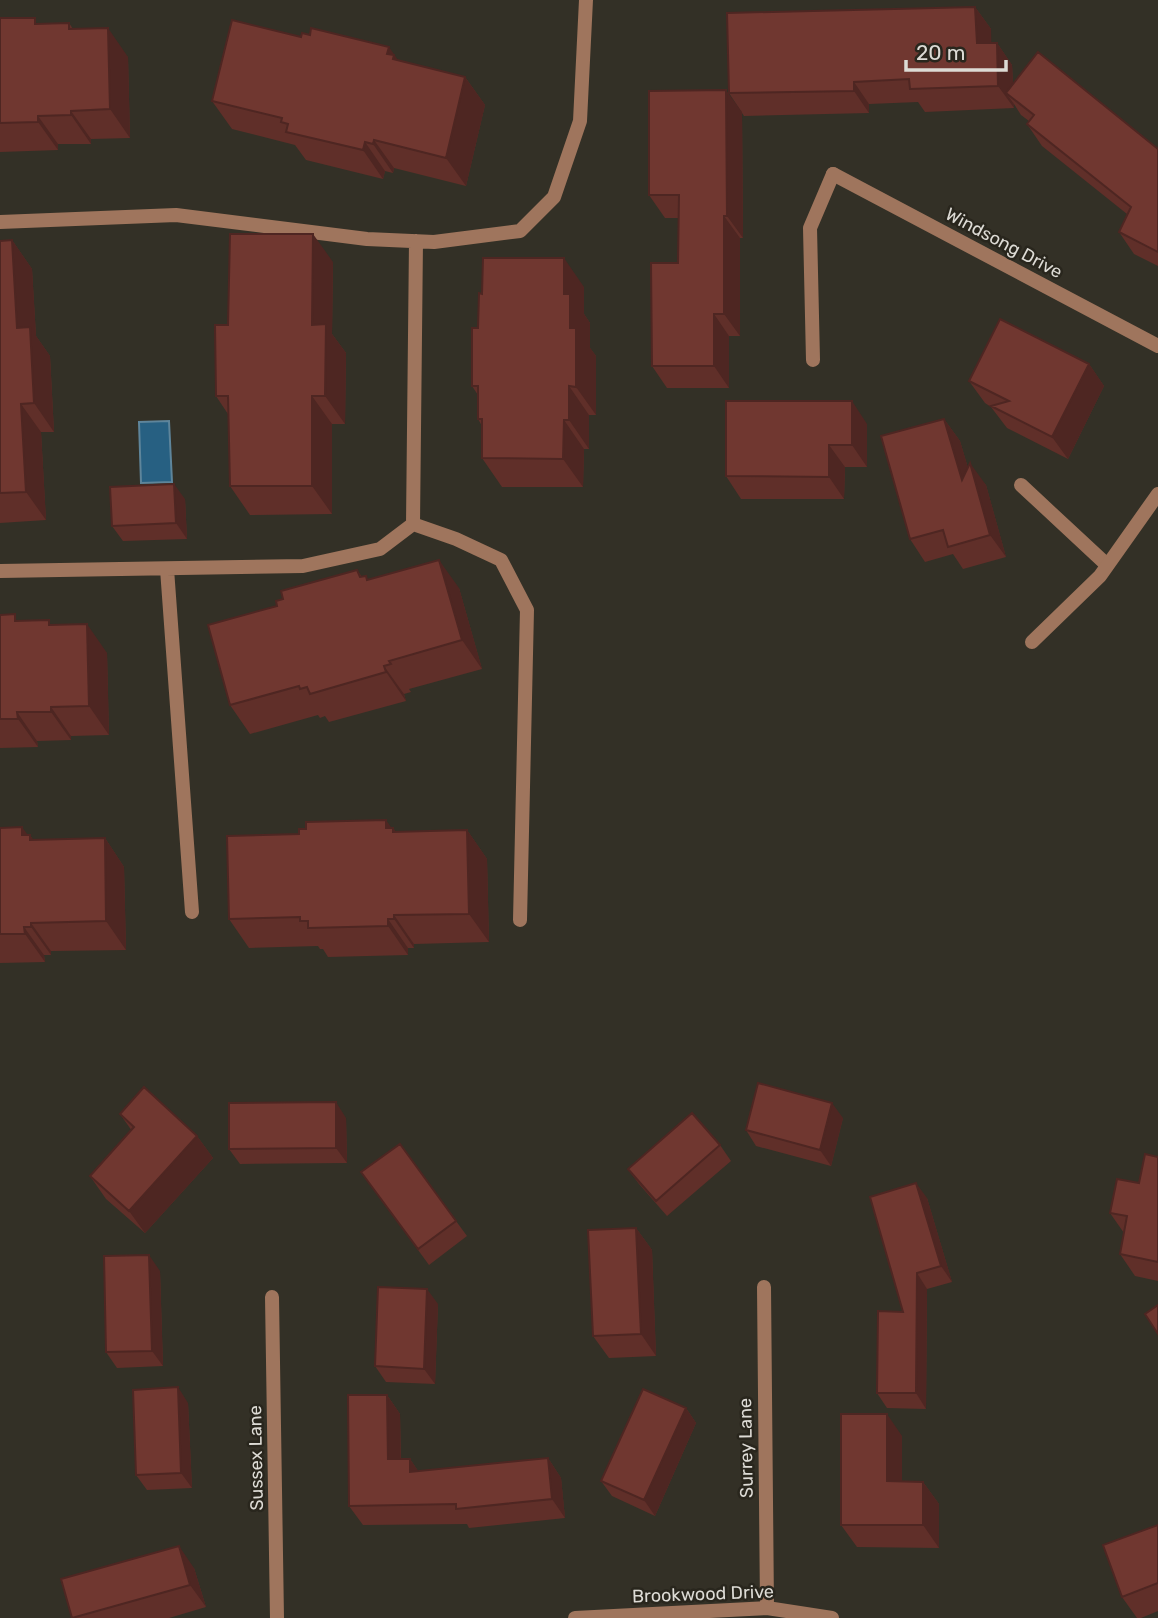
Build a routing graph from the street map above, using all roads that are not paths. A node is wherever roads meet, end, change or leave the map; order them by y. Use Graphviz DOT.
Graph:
graph roads {
  1 [pos="586,0"];
  2 [pos="0,222"];
  3 [pos="416,241"];
  4 [pos="1158,346"];
  5 [pos="813,360"];
  6 [pos="1021,485"];
  7 [pos="1158,494"];
  8 [pos="413,524"];
  9 [pos="1107,565"];
  10 [pos="167,569"];
  11 [pos="0,571"];
  12 [pos="1032,642"];
  13 [pos="192,912"];
  14 [pos="520,920"];
  15 [pos="764,1287"];
  16 [pos="272,1297"];
  17 [pos="767,1608"];
  18 [pos="278,1618"];
  19 [pos="575,1618"];
  20 [pos="832,1618"];
  1 -- 3 [label="street"];
  2 -- 3 [label="street"];
  3 -- 8 [label="street"];
  4 -- 5 [label="street, Windsong Drive"];
  6 -- 9 [label="street"];
  7 -- 9 [label="street"];
  8 -- 10 [label="street"];
  8 -- 14 [label="street"];
  9 -- 12 [label="street"];
  10 -- 11 [label="street"];
  10 -- 13 [label="street"];
  15 -- 17 [label="street, Surrey Lane"];
  16 -- 18 [label="street, Sussex Lane"];
  17 -- 19 [label="street, Brookwood Drive"];
  17 -- 20 [label="street, Brookwood Drive"];
}
